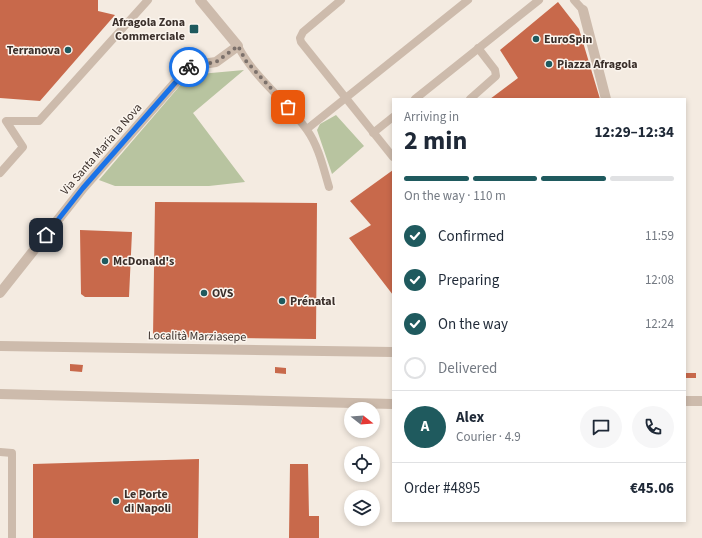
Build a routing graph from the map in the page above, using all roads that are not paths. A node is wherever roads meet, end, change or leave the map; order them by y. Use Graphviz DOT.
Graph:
graph roads {
  1 [pos="148,0"];
  2 [pos="200,0"];
  3 [pos="341,0"];
  4 [pos="468,0"];
  5 [pos="539,0"];
  6 [pos="574,0"];
  7 [pos="582,5"];
  8 [pos="238,46"];
  9 [pos="478,48"];
  10 [pos="416,98"];
  11 [pos="471,98"];
  12 [pos="606,98"];
  13 [pos="346,99"];
  14 [pos="392,118"];
  15 [pos="307,129"];
  16 [pos="373,133"];
  17 [pos="392,156"];
  18 [pos="0,173"];
  19 [pos="329,187"];
  20 [pos="0,293"];
  21 [pos="0,346"];
  22 [pos="392,352"];
  23 [pos="0,394"];
  24 [pos="686,401"];
  25 [pos="702,401"];
  26 [pos="392,404"];
  27 [pos="0,452"];
  28 [pos="12,538"];
  1 -- 18 [label="lane"];
  2 -- 8 [label="street"];
  3 -- 13 [label="lane"];
  4 -- 13 [label="lane"];
  5 -- 9 [label="lane"];
  6 -- 7 [label="lane"];
  7 -- 12 [label="street"];
  8 -- 15 [label="lane"];
  8 -- 20 [label="street, Via Santa Maria la Nova"];
  9 -- 10 [label="lane"];
  9 -- 11 [label="lane"];
  13 -- 15 [label="lane"];
  13 -- 16 [label="lane"];
  14 -- 16 [label="lane"];
  15 -- 19 [label="lane"];
  16 -- 17 [label="lane"];
  21 -- 22 [label="street, Località Marziasepe"];
  23 -- 26 [label="street"];
  24 -- 25 [label="street"];
  27 -- 28 [label="lane"];
}
